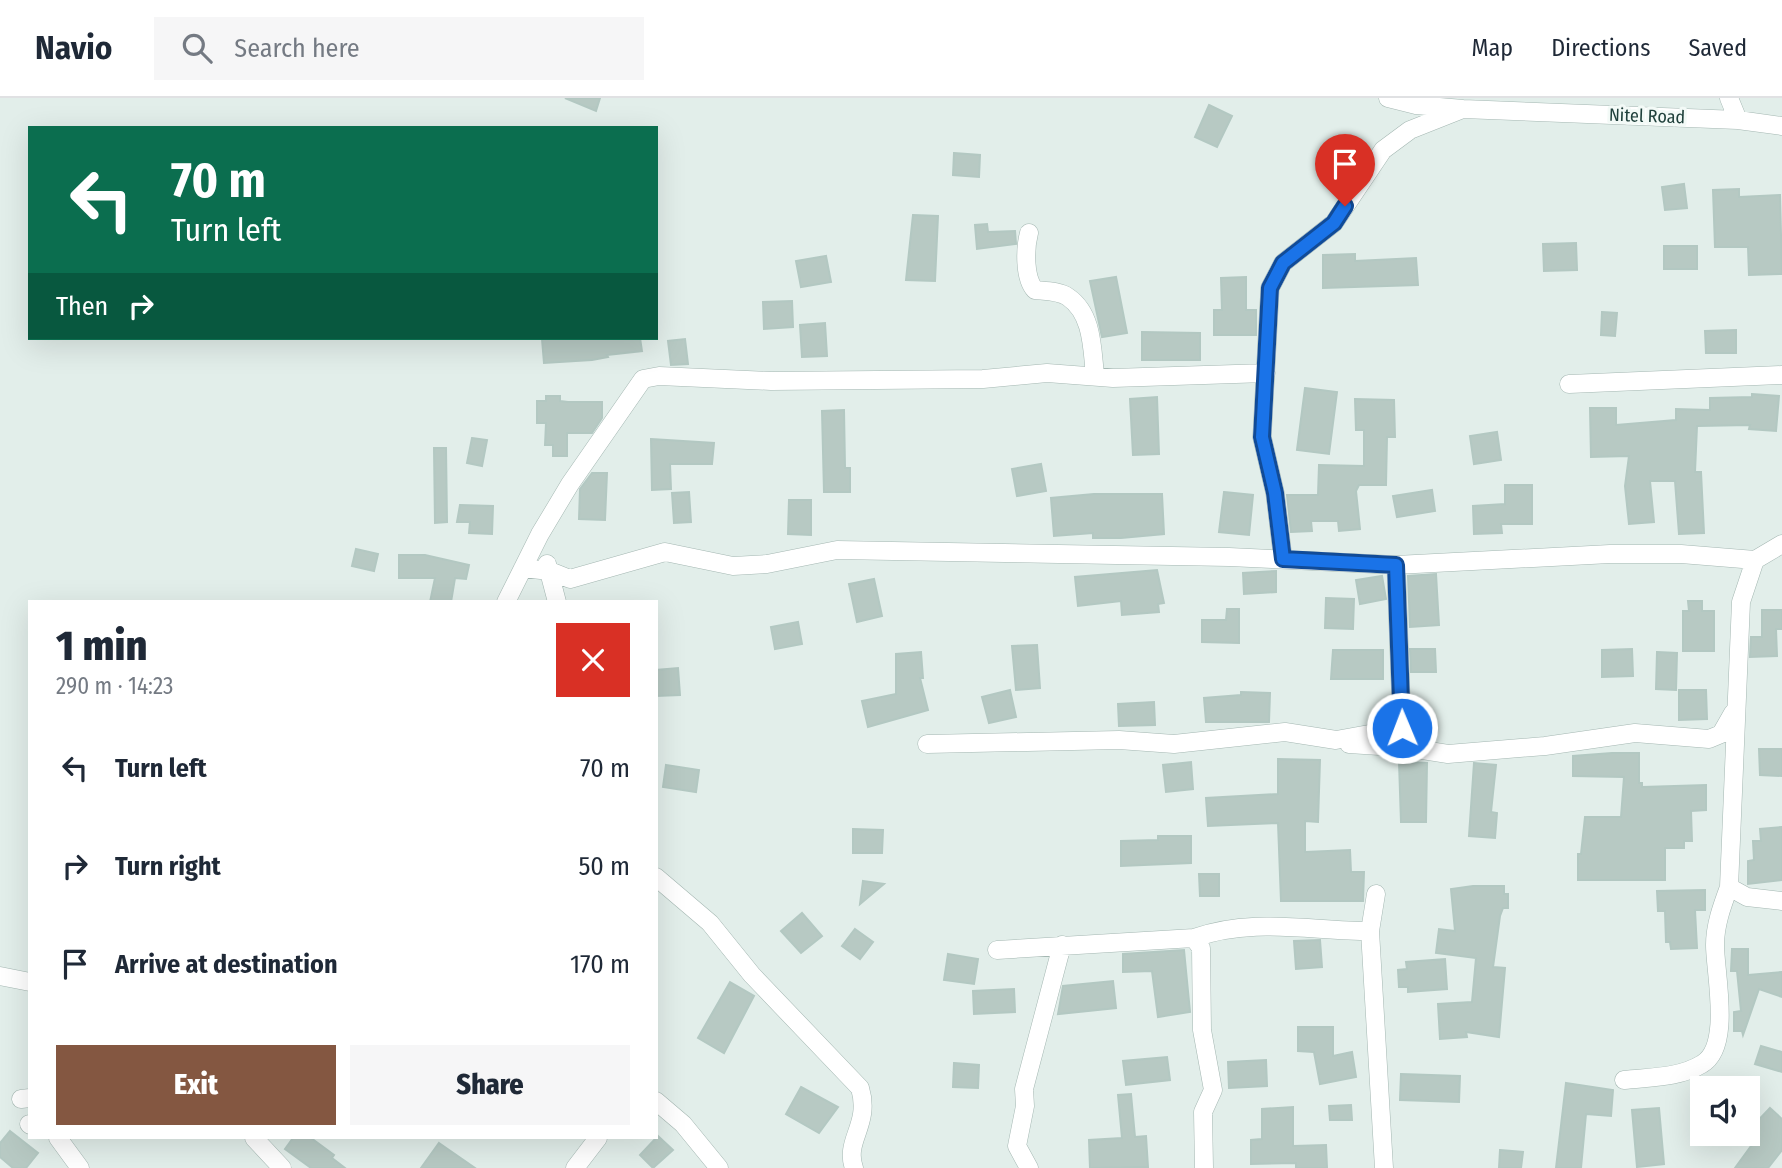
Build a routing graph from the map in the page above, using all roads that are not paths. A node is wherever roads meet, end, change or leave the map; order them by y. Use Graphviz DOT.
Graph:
graph roads {
  1 [pos="1388,98"];
  2 [pos="1729,98"];
  3 [pos="1597,106"];
  4 [pos="1463,109"];
  5 [pos="1738,120"];
  6 [pos="1782,126"];
  7 [pos="1029,233"];
  8 [pos="1266,373"];
  9 [pos="1782,374"];
  10 [pos="1095,375"];
  11 [pos="1569,384"];
  12 [pos="540,534"];
  13 [pos="1782,544"];
  14 [pos="1283,559"];
  15 [pos="1755,560"];
  16 [pos="1396,565"];
  17 [pos="523,568"];
  18 [pos="550,571"];
  19 [pos="507,600"];
  20 [pos="557,600"];
  21 [pos="1735,709"];
  22 [pos="1285,732"];
  23 [pos="927,744"];
  24 [pos="658,879"];
  25 [pos="1729,887"];
  26 [pos="1376,894"];
  27 [pos="1782,901"];
  28 [pos="1370,931"];
  29 [pos="1194,937"];
  30 [pos="1062,945"];
  31 [pos="997,950"];
  32 [pos="0,976"];
  33 [pos="28,982"];
  34 [pos="1624,1080"];
  35 [pos="658,1103"];
  36 [pos="59,1139"];
  37 [pos="255,1139"];
  38 [pos="597,1139"];
  39 [pos="80,1168"];
  40 [pos="282,1168"];
  41 [pos="575,1168"];
  42 [pos="719,1168"];
  43 [pos="854,1168"];
  44 [pos="1029,1168"];
  45 [pos="1204,1168"];
  46 [pos="1384,1168"];
  1 -- 4 [label="street, Nitel Road"];
  2 -- 5 [label="street"];
  3 -- 4 [label="street, Nitel Road"];
  3 -- 5 [label="street, Nitel Road"];
  4 -- 8 [label="street"];
  5 -- 6 [label="street, Nitel Road"];
  7 -- 10 [label="street"];
  8 -- 10 [label="street"];
  8 -- 14 [label="street"];
  9 -- 11 [label="street"];
  10 -- 12 [label="street"];
  12 -- 17 [label="street"];
  12 -- 18 [label="street"];
  13 -- 15 [label="street"];
  14 -- 16 [label="street"];
  14 -- 18 [label="street"];
  15 -- 16 [label="street"];
  15 -- 21 [label="street"];
  16 -- 22 [label="street"];
  17 -- 18 [label="street"];
  17 -- 19 [label="street"];
  18 -- 20 [label="street"];
  21 -- 22 [label="street"];
  21 -- 25 [label="street"];
  22 -- 23 [label="street"];
  24 -- 43 [label="street"];
  25 -- 27 [label="street"];
  25 -- 34 [label="street"];
  26 -- 28 [label="street"];
  28 -- 29 [label="street"];
  28 -- 46 [label="street"];
  29 -- 30 [label="street"];
  29 -- 45 [label="street"];
  30 -- 31 [label="street"];
  30 -- 44 [label="street"];
  32 -- 33 [label="street"];
  35 -- 42 [label="street"];
  36 -- 39 [label="street"];
  37 -- 40 [label="street"];
  38 -- 41 [label="street"];
}
